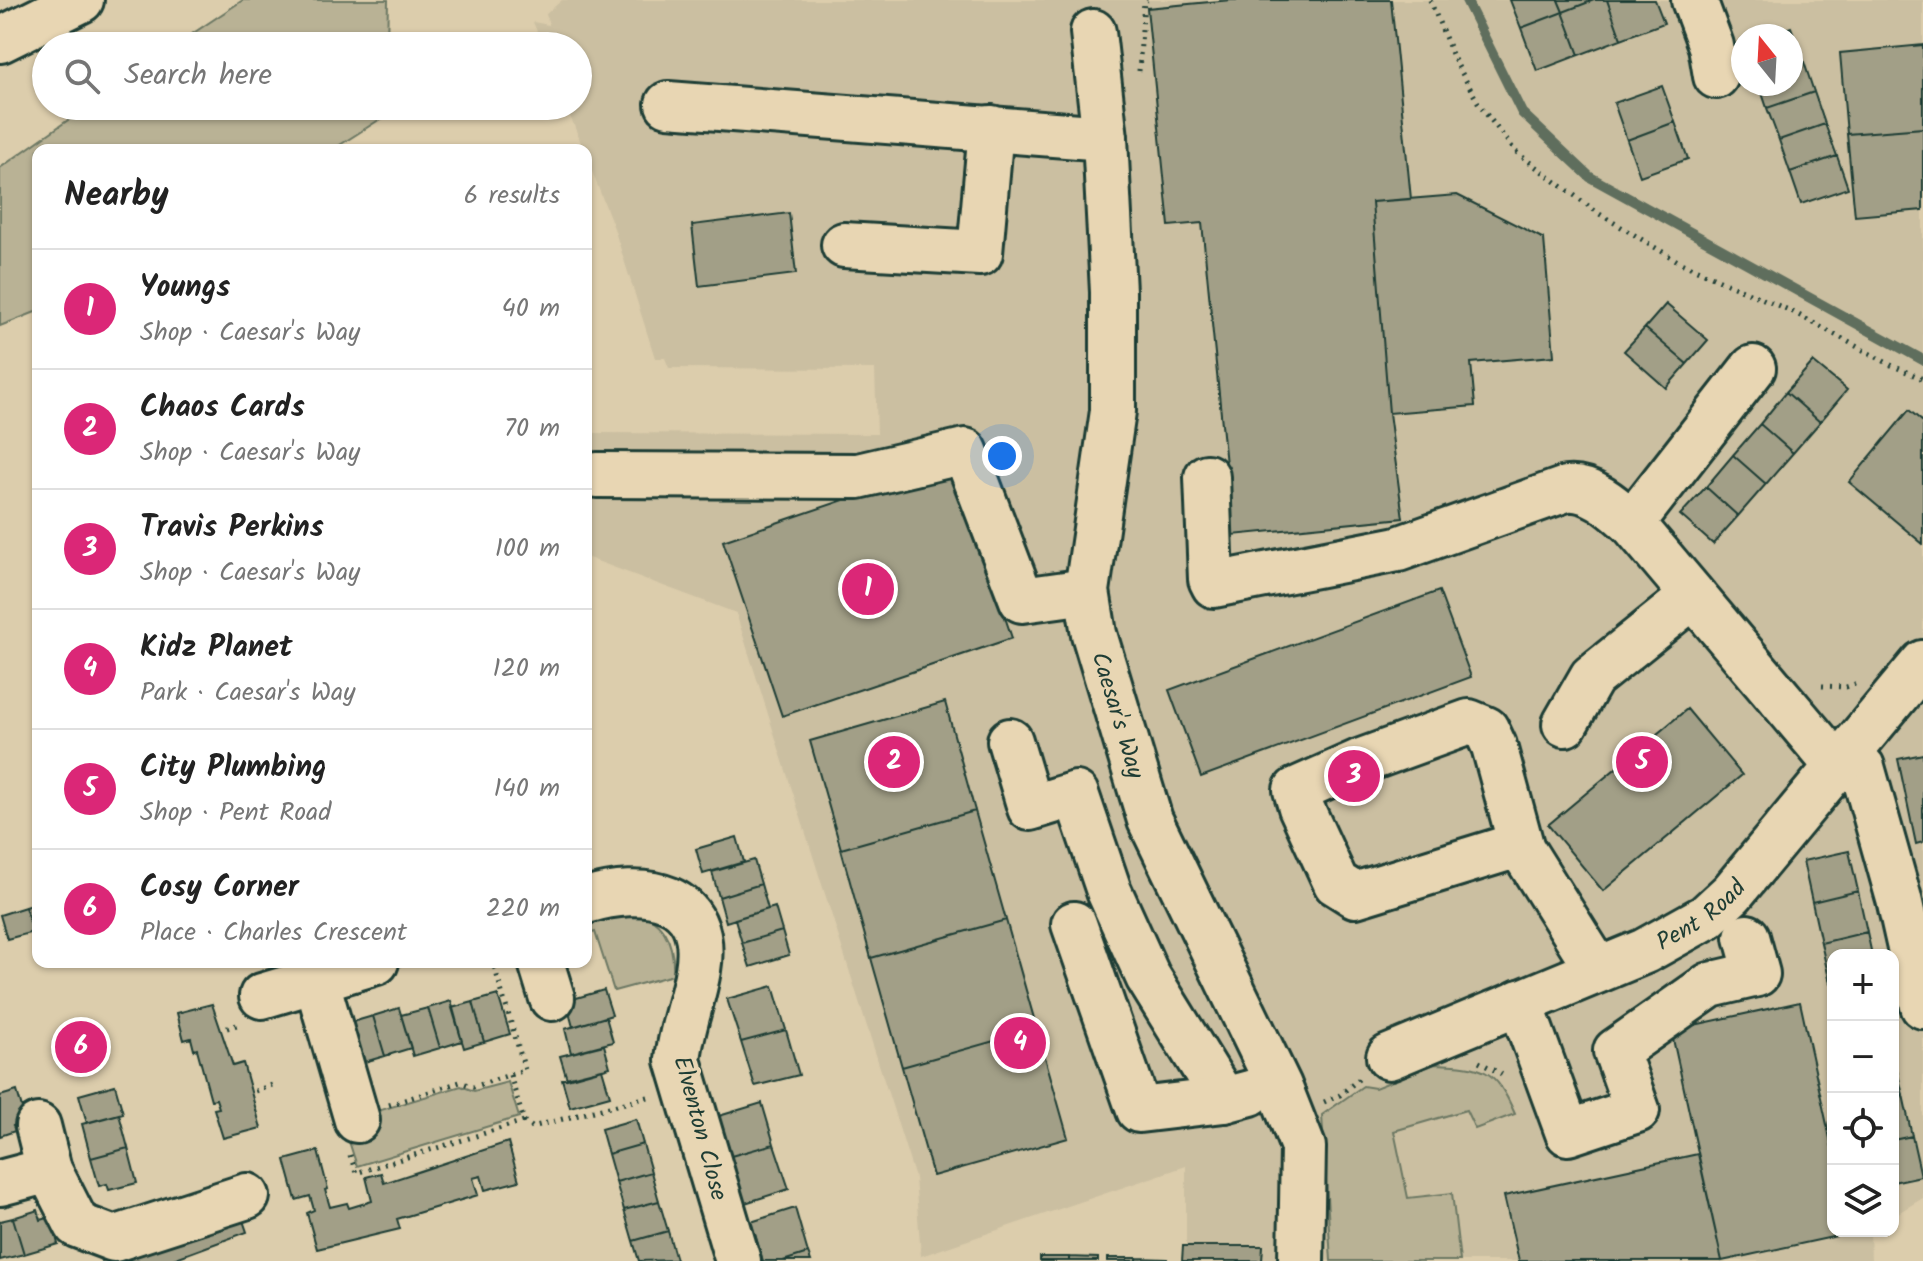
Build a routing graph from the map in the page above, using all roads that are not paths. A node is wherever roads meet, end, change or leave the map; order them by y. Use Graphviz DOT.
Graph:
graph roads {
  1 [pos="81,0"];
  2 [pos="1694,0"];
  3 [pos="1093,32"];
  4 [pos="0,40"];
  5 [pos="1716,76"];
  6 [pos="668,104"];
  7 [pos="991,128"];
  8 [pos="1105,138"];
  9 [pos="844,245"];
  10 [pos="1753,368"];
  11 [pos="597,475"];
  12 [pos="1207,477"];
  13 [pos="1622,514"];
  14 [pos="1087,591"];
  15 [pos="1693,596"];
  16 [pos="1923,663"];
  17 [pos="1565,724"];
  18 [pos="1010,741"];
  19 [pos="1842,760"];
  20 [pos="1522,849"];
  21 [pos="1911,897"];
  22 [pos="592,900"];
  23 [pos="1074,924"];
  24 [pos="1747,937"];
  25 [pos="355,968"];
  26 [pos="1598,970"];
  27 [pos="316,979"];
  28 [pos="262,996"];
  29 [pos="1520,1002"];
  30 [pos="1923,1006"];
  31 [pos="1381,1064"];
  32 [pos="1279,1086"];
  33 [pos="1224,1100"];
  34 [pos="38,1126"];
  35 [pos="361,1126"];
  36 [pos="49,1170"];
  37 [pos="0,1183"];
  38 [pos="247,1196"];
  39 [pos="738,1261"];
  40 [pos="1301,1261"];
  1 -- 4 [label="main road"];
  2 -- 5 [label="main road"];
  3 -- 8 [label="main road, Caesar's Way"];
  6 -- 7 [label="main road"];
  7 -- 8 [label="main road"];
  7 -- 9 [label="main road"];
  8 -- 14 [label="main road, Caesar's Way"];
  10 -- 13 [label="main road"];
  11 -- 14 [label="main road"];
  12 -- 13 [label="main road"];
  13 -- 15 [label="main road"];
  14 -- 32 [label="main road, Caesar's Way"];
  15 -- 17 [label="main road"];
  15 -- 19 [label="main road"];
  16 -- 19 [label="main road, Pent Road"];
  18 -- 33 [label="main road"];
  19 -- 21 [label="main road"];
  19 -- 26 [label="main road, Pent Road"];
  20 -- 20 [label="main road"];
  20 -- 26 [label="main road"];
  21 -- 30 [label="main road"];
  22 -- 39 [label="main road, Elventon Close"];
  23 -- 33 [label="main road"];
  24 -- 29 [label="main road"];
  25 -- 27 [label="main road"];
  26 -- 29 [label="main road, Pent Road"];
  27 -- 28 [label="main road"];
  27 -- 35 [label="main road"];
  29 -- 31 [label="main road, Pent Road"];
  32 -- 33 [label="main road"];
  32 -- 40 [label="main road, Caesar's Way"];
  34 -- 36 [label="main road"];
  36 -- 37 [label="main road"];
  36 -- 38 [label="main road"];
}
